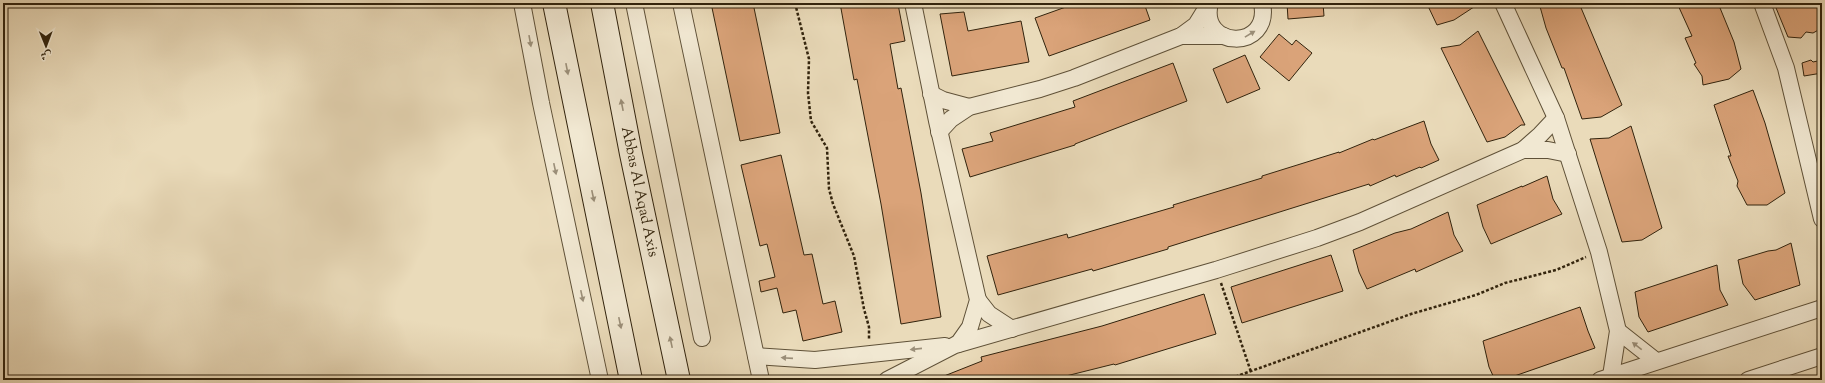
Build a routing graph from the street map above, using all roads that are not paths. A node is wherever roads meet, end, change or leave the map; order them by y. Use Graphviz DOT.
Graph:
graph roads {
  1 [pos="522,3"];
  2 [pos="554,3"];
  3 [pos="602,3"];
  4 [pos="634,3"];
  5 [pos="681,3"];
  6 [pos="913,3"];
  7 [pos="1262,3"];
  8 [pos="1503,3"];
  9 [pos="1762,3"];
  10 [pos="1209,4"];
  11 [pos="1181,36"];
  12 [pos="1224,36"];
  13 [pos="931,94"];
  14 [pos="969,107"];
  15 [pos="1556,118"];
  16 [pos="939,132"];
  17 [pos="1523,150"];
  18 [pos="1568,154"];
  19 [pos="1822,219"];
  20 [pos="978,300"];
  21 [pos="1822,308"];
  22 [pos="1012,329"];
  23 [pos="1618,331"];
  24 [pos="702,338"];
  25 [pos="956,345"];
  26 [pos="756,356"];
  27 [pos="1822,356"];
  28 [pos="1656,361"];
  29 [pos="627,374"];
  30 [pos="1606,378"];
  31 [pos="758,379"];
  32 [pos="600,380"];
  33 [pos="680,380"];
  34 [pos="887,380"];
  35 [pos="1748,380"];
  1 -- 32 [label="street, one-way"];
  2 -- 29 [label="main road, one-way"];
  33 -- 3 [label="main road, Abbas Al Aqad Axis, one-way"];
  4 -- 24 [label="street"];
  5 -- 26 [label="street"];
  6 -- 13 [label="street"];
  12 -- 7 [label="street, one-way"];
  8 -- 15 [label="street"];
  9 -- 19 [label="street"];
  10 -- 11 [label="street"];
  10 -- 12 [label="street"];
  11 -- 12 [label="street"];
  11 -- 14 [label="street"];
  13 -- 14 [label="street"];
  13 -- 16 [label="street"];
  14 -- 16 [label="street"];
  15 -- 17 [label="street"];
  15 -- 18 [label="street"];
  16 -- 20 [label="street"];
  17 -- 18 [label="street"];
  17 -- 22 [label="street"];
  18 -- 23 [label="street"];
  20 -- 22 [label="street"];
  20 -- 25 [label="street"];
  21 -- 28 [label="street"];
  22 -- 25 [label="street"];
  28 -- 23 [label="street, one-way"];
  23 -- 30 [label="street"];
  25 -- 26 [label="street, one-way"];
  25 -- 34 [label="street"];
  26 -- 31 [label="street"];
  27 -- 35 [label="street"];
  28 -- 30 [label="street"];
}
